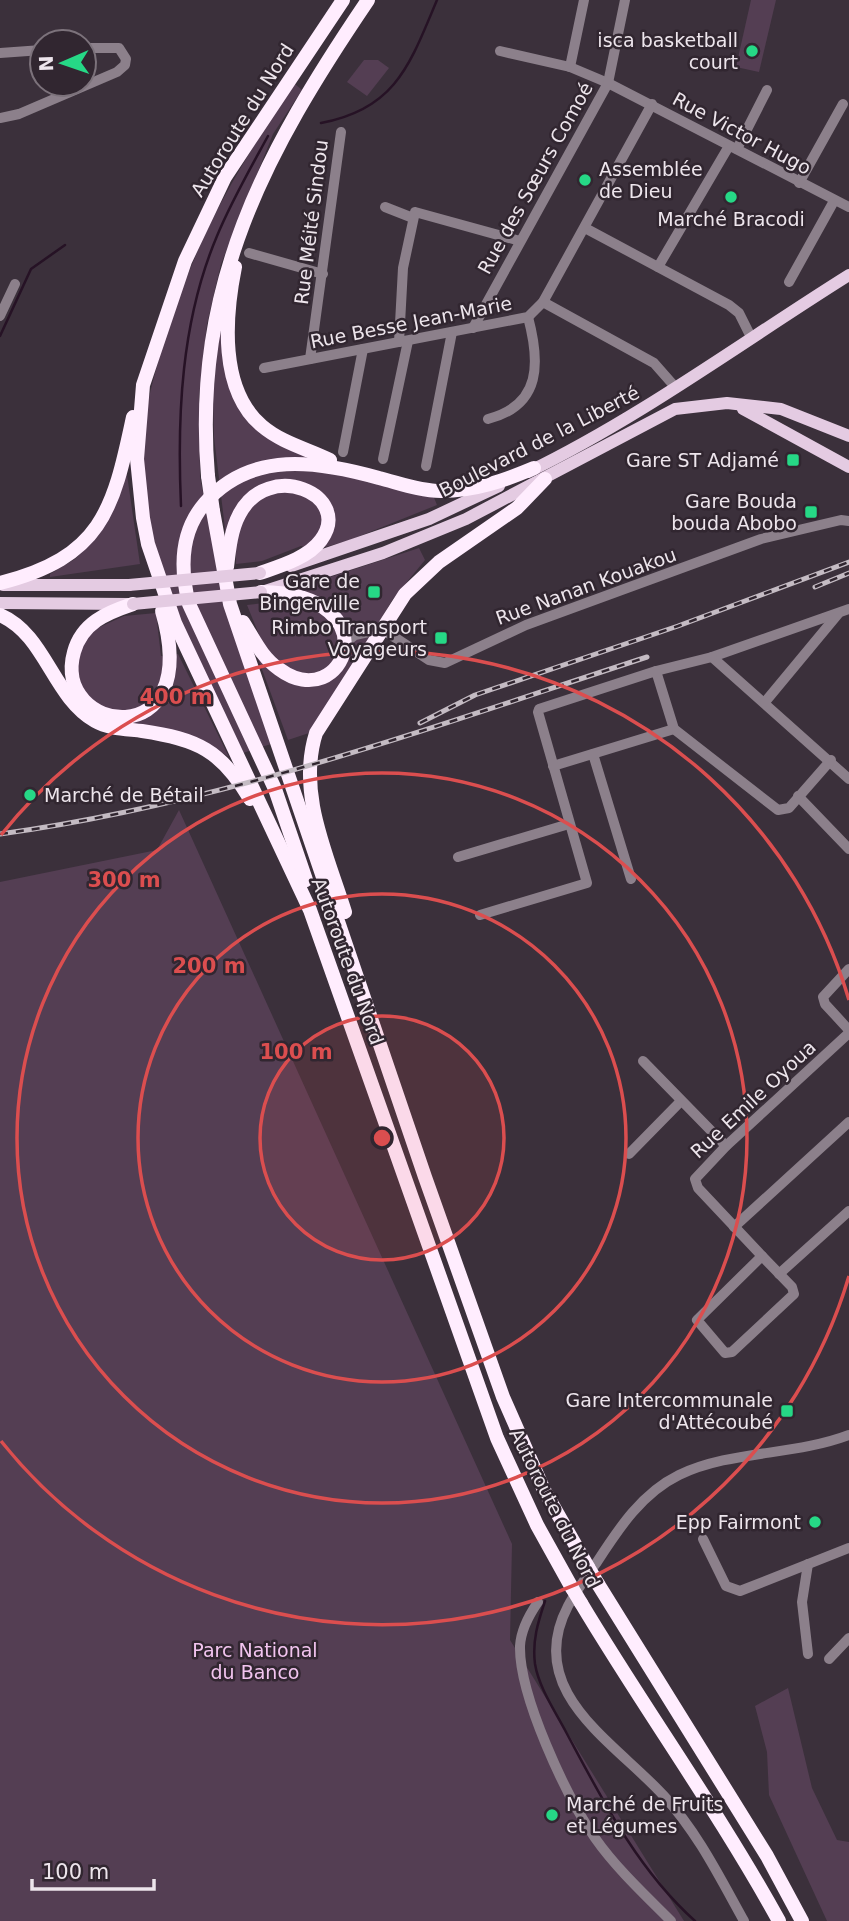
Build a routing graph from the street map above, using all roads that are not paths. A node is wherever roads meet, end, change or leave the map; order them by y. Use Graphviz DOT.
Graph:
graph roads {
  1 [pos="343,0"];
  2 [pos="368,0"];
  3 [pos="584,0"];
  4 [pos="625,0"];
  5 [pos="98,48"];
  6 [pos="28,51"];
  7 [pos="500,51"];
  8 [pos="0,53"];
  9 [pos="570,67"];
  10 [pos="98,80"];
  11 [pos="608,83"];
  12 [pos="767,90"];
  13 [pos="56,98"];
  14 [pos="652,104"];
  15 [pos="844,104"];
  16 [pos="0,118"];
  17 [pos="341,132"];
  18 [pos="733,148"];
  19 [pos="799,183"];
  20 [pos="834,201"];
  21 [pos="385,207"];
  22 [pos="849,207"];
  23 [pos="413,218"];
  24 [pos="584,228"];
  25 [pos="239,236"];
  26 [pos="520,241"];
  27 [pos="249,253"];
  28 [pos="658,267"];
  29 [pos="323,274"];
  30 [pos="849,275"];
  31 [pos="789,282"];
  32 [pos="15,284"];
  33 [pos="543,302"];
  34 [pos="0,316"];
  35 [pos="528,317"];
  36 [pos="473,328"];
  37 [pos="452,332"];
  38 [pos="751,337"];
  39 [pos="403,341"];
  40 [pos="363,349"];
  41 [pos="310,359"];
  42 [pos="264,368"];
  43 [pos="143,385"];
  44 [pos="676,388"];
  45 [pos="727,403"];
  46 [pos="488,419"];
  47 [pos="849,436"];
  48 [pos="343,452"];
  49 [pos="383,459"];
  50 [pos="426,466"];
  51 [pos="849,467"];
  52 [pos="347,469"];
  53 [pos="540,474"];
  54 [pos="849,521"];
  55 [pos="148,544"];
  56 [pos="260,573"];
  57 [pos="225,579"];
  58 [pos="0,584"];
  59 [pos="261,592"];
  60 [pos="0,603"];
  61 [pos="132,604"];
  62 [pos="230,604"];
  63 [pos="849,609"];
  64 [pos="838,614"];
  65 [pos="0,615"];
  66 [pos="382,629"];
  67 [pos="345,642"];
  68 [pos="712,657"];
  69 [pos="656,671"];
  70 [pos="765,702"];
  71 [pos="674,729"];
  72 [pos="593,754"];
  73 [pos="831,760"];
  74 [pos="553,766"];
  75 [pos="849,779"];
  76 [pos="799,796"];
  77 [pos="271,824"];
  78 [pos="569,824"];
  79 [pos="849,849"];
  80 [pos="458,857"];
  81 [pos="631,879"];
  82 [pos="480,915"];
  83 [pos="353,965"];
  84 [pos="849,969"];
  85 [pos="348,1015"];
  86 [pos="848,1035"];
  87 [pos="643,1061"];
  88 [pos="681,1101"];
  89 [pos="849,1122"];
  90 [pos="726,1146"];
  91 [pos="629,1154"];
  92 [pos="849,1211"];
  93 [pos="734,1227"];
  94 [pos="762,1256"];
  95 [pos="779,1275"];
  96 [pos="849,1435"];
  97 [pos="703,1539"];
  98 [pos="849,1548"];
  99 [pos="808,1564"];
  100 [pos="538,1602"];
  101 [pos="849,1638"];
  102 [pos="808,1654"];
  103 [pos="829,1659"];
  104 [pos="801,1917"];
  105 [pos="671,1921"];
  106 [pos="744,1921"];
  107 [pos="779,1921"];
  1 -- 43 [label="highway, Autoroute du Nord"];
  2 -- 25 [label="highway, Autoroute du Nord"];
  3 -- 9 [label="street"];
  4 -- 11 [label="street, Rue des Sœurs Comoé"];
  5 -- 10 [label="street"];
  6 -- 8 [label="street"];
  7 -- 9 [label="street, Rue Victor Hugo"];
  9 -- 11 [label="street, Rue Victor Hugo"];
  11 -- 14 [label="street, Rue Victor Hugo"];
  11 -- 26 [label="street, Rue des Sœurs Comoé"];
  12 -- 18 [label="street"];
  13 -- 16 [label="street"];
  14 -- 18 [label="street, Rue Victor Hugo"];
  14 -- 24 [label="street, Rue Besse Jean-Marie"];
  15 -- 19 [label="street"];
  17 -- 29 [label="street, Rue Méité Sindou"];
  18 -- 19 [label="street, Rue Victor Hugo"];
  18 -- 28 [label="street"];
  19 -- 20 [label="street, Rue Victor Hugo"];
  20 -- 22 [label="street, Rue Victor Hugo"];
  20 -- 31 [label="street"];
  21 -- 23 [label="street"];
  23 -- 26 [label="street"];
  23 -- 39 [label="street"];
  24 -- 28 [label="street"];
  24 -- 33 [label="street, Rue Besse Jean-Marie"];
  25 -- 52 [label="highway"];
  25 -- 57 [label="highway, Autoroute du Nord, bridge"];
  26 -- 36 [label="street, Rue des Sœurs Comoé"];
  27 -- 29 [label="street"];
  28 -- 38 [label="street"];
  29 -- 41 [label="street, Rue Méité Sindou"];
  30 -- 38 [label="main road, Boulevard de la Liberté"];
  32 -- 34 [label="street"];
  33 -- 35 [label="street, Rue Besse Jean-Marie"];
  33 -- 44 [label="street"];
  35 -- 36 [label="street, Rue Besse Jean-Marie"];
  35 -- 46 [label="street"];
  36 -- 37 [label="street, Rue Besse Jean-Marie"];
  37 -- 39 [label="street, Rue Besse Jean-Marie"];
  37 -- 50 [label="street"];
  38 -- 44 [label="main road, Boulevard de la Liberté"];
  39 -- 40 [label="street, Rue Besse Jean-Marie"];
  39 -- 49 [label="street"];
  40 -- 41 [label="street, Rue Besse Jean-Marie"];
  40 -- 48 [label="street"];
  41 -- 42 [label="street, Rue Besse Jean-Marie"];
  43 -- 55 [label="highway, Autoroute du Nord"];
  43 -- 58 [label="highway"];
  44 -- 53 [label="main road, Boulevard de la Liberté"];
  45 -- 47 [label="main road"];
  45 -- 51 [label="main road"];
  45 -- 53 [label="main road"];
  52 -- 53 [label="highway"];
  52 -- 85 [label="highway"];
  53 -- 56 [label="main road, Boulevard de la Liberté"];
  53 -- 59 [label="main road"];
  53 -- 66 [label="highway"];
  54 -- 66 [label="street, Rue Nanan Kouakou"];
  55 -- 61 [label="highway"];
  55 -- 77 [label="highway, Autoroute du Nord"];
  56 -- 57 [label="highway"];
  56 -- 58 [label="main road, Boulevard de la Liberté, bridge"];
  57 -- 62 [label="highway, Autoroute du Nord"];
  59 -- 61 [label="main road, bridge"];
  59 -- 67 [label="highway"];
  60 -- 61 [label="main road"];
  62 -- 67 [label="highway"];
  62 -- 83 [label="highway, Autoroute du Nord"];
  63 -- 64 [label="street"];
  64 -- 68 [label="street"];
  64 -- 70 [label="street"];
  65 -- 77 [label="highway"];
  66 -- 67 [label="street"];
  66 -- 83 [label="highway"];
  68 -- 69 [label="street"];
  68 -- 70 [label="street"];
  69 -- 71 [label="street"];
  69 -- 74 [label="street"];
  70 -- 73 [label="street"];
  71 -- 72 [label="street"];
  71 -- 76 [label="street"];
  72 -- 74 [label="street"];
  72 -- 81 [label="street"];
  73 -- 75 [label="street"];
  73 -- 76 [label="street"];
  74 -- 78 [label="street"];
  76 -- 79 [label="street"];
  77 -- 85 [label="highway, Autoroute du Nord"];
  78 -- 80 [label="street"];
  78 -- 82 [label="street"];
  83 -- 104 [label="highway, Autoroute du Nord, bridge"];
  84 -- 86 [label="street"];
  85 -- 107 [label="highway, Autoroute du Nord, bridge"];
  86 -- 90 [label="street, Rue Emile Oyoua"];
  87 -- 88 [label="street"];
  88 -- 90 [label="street"];
  88 -- 91 [label="street"];
  89 -- 93 [label="street"];
  90 -- 93 [label="street, Rue Emile Oyoua"];
  92 -- 95 [label="street"];
  93 -- 94 [label="street, Rue Emile Oyoua"];
  94 -- 95 [label="street, Rue Emile Oyoua"];
  94 -- 95 [label="street"];
  96 -- 106 [label="street"];
  97 -- 99 [label="street"];
  98 -- 99 [label="street"];
  99 -- 102 [label="street"];
  100 -- 105 [label="street"];
  101 -- 103 [label="street"];
}
